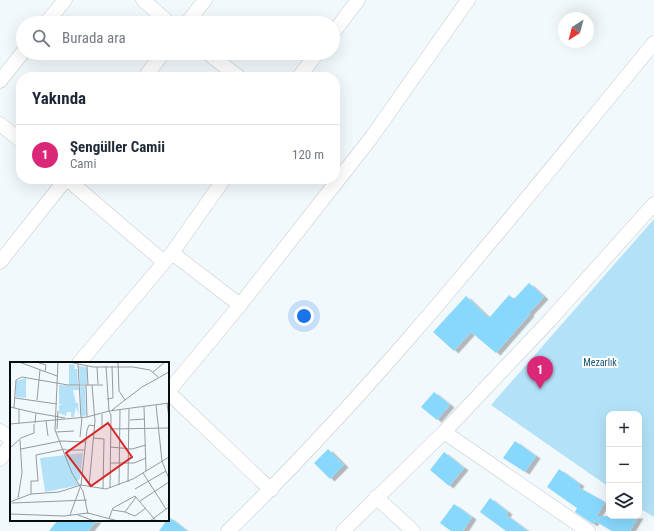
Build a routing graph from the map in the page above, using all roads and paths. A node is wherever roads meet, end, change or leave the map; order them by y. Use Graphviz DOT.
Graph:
graph roads {
  1 [pos="65,0"];
  2 [pos="143,0"];
  3 [pos="205,0"];
  4 [pos="358,0"];
  5 [pos="468,0"];
  6 [pos="52,16"];
  7 [pos="161,16"];
  8 [pos="192,16"];
  9 [pos="340,24"];
  10 [pos="654,43"];
  11 [pos="17,60"];
  12 [pos="158,60"];
  13 [pos="216,60"];
  14 [pos="312,60"];
  15 [pos="149,72"];
  16 [pos="232,72"];
  17 [pos="303,72"];
  18 [pos="0,81"];
  19 [pos="0,124"];
  20 [pos="16,137"];
  21 [pos="340,178"];
  22 [pos="63,184"];
  23 [pos="73,184"];
  24 [pos="220,184"];
  25 [pos="335,184"];
  26 [pos="654,204"];
  27 [pos="168,258"];
  28 [pos="0,262"];
  29 [pos="240,305"];
  30 [pos="80,362"];
  31 [pos="169,391"];
  32 [pos="169,393"];
  33 [pos="0,431"];
  34 [pos="444,432"];
  35 [pos="10,438"];
  36 [pos="10,445"];
  37 [pos="0,459"];
  38 [pos="271,490"];
  39 [pos="376,497"];
  40 [pos="228,531"];
  41 [pos="343,531"];
  42 [pos="413,531"];
  43 [pos="588,531"];
  1 -- 6 [label="street"];
  2 -- 7 [label="street"];
  3 -- 8 [label="street"];
  4 -- 9 [label="street"];
  5 -- 21 [label="street"];
  10 -- 38 [label="street"];
  11 -- 18 [label="street"];
  12 -- 15 [label="street"];
  13 -- 16 [label="street"];
  14 -- 17 [label="street"];
  19 -- 20 [label="street"];
  22 -- 28 [label="street"];
  23 -- 27 [label="street"];
  24 -- 27 [label="street"];
  25 -- 29 [label="street"];
  26 -- 34 [label="street"];
  27 -- 29 [label="street"];
  27 -- 30 [label="street"];
  29 -- 31 [label="street"];
  32 -- 38 [label="street"];
  33 -- 35 [label="street"];
  34 -- 39 [label="street"];
  34 -- 43 [label="street"];
  36 -- 37 [label="street"];
  38 -- 40 [label="street"];
  39 -- 41 [label="street"];
  39 -- 42 [label="street"];
}
